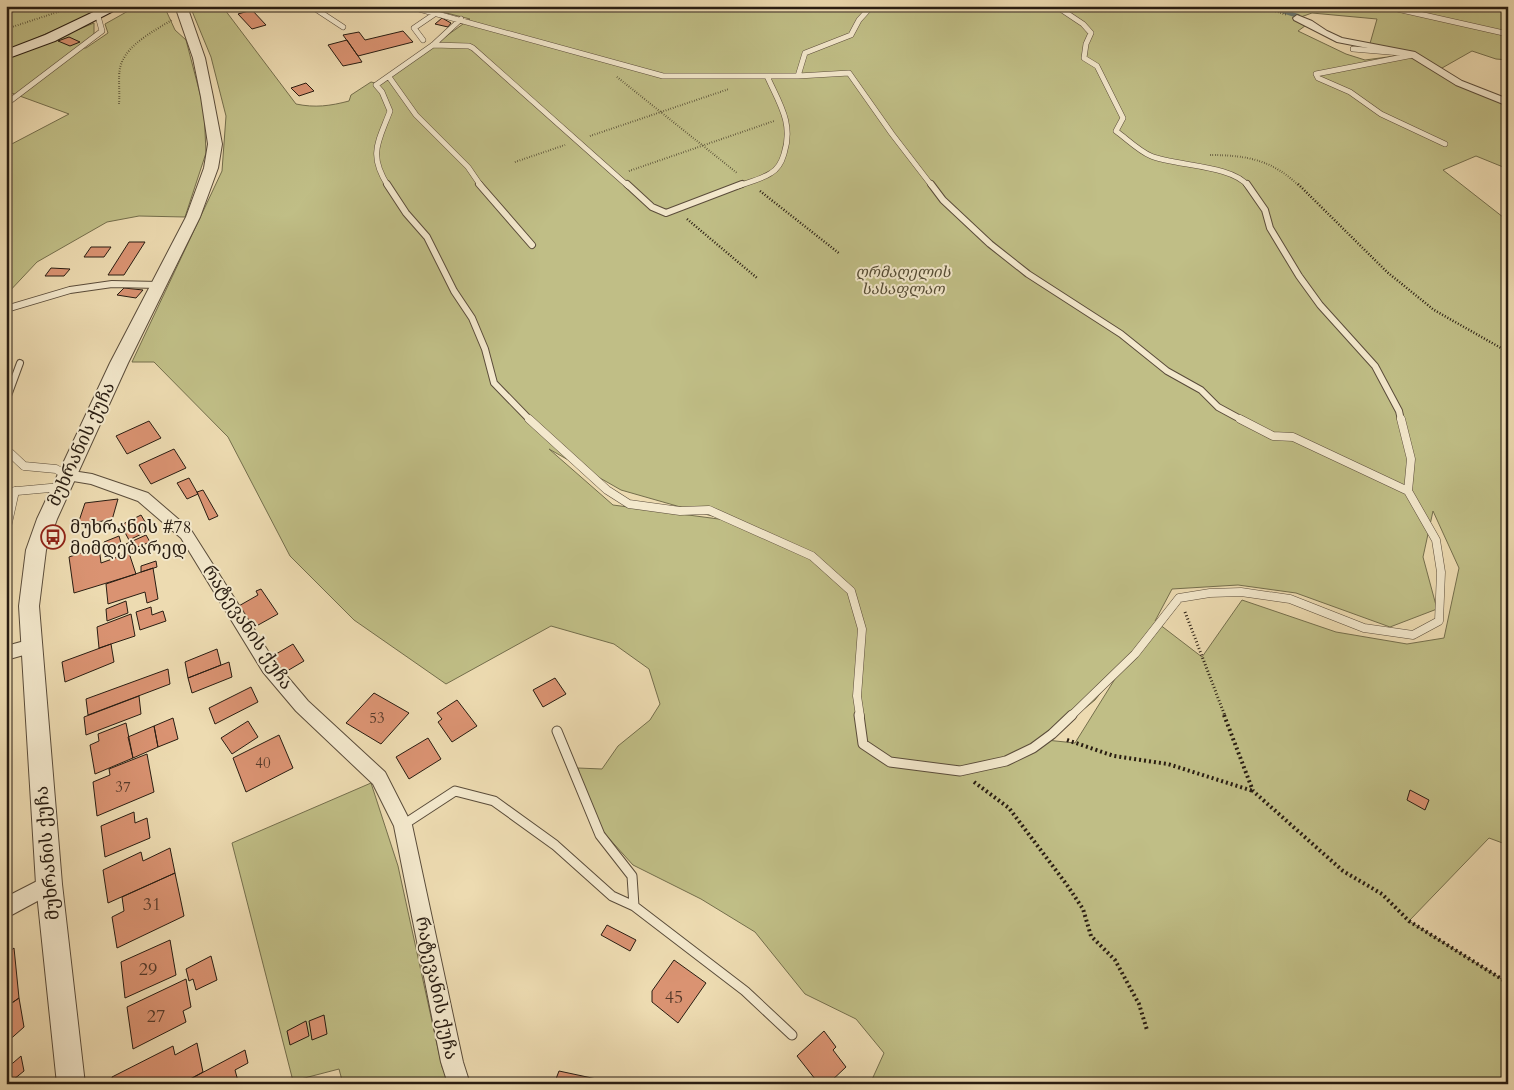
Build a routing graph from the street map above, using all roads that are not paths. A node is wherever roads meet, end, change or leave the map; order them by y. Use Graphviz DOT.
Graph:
graph roads {
  1 [pos="117,6"];
  2 [pos="311,6"];
  3 [pos="408,6"];
  4 [pos="865,6"];
  5 [pos="1056,6"];
  6 [pos="1375,6"];
  7 [pos="1384,6"];
  8 [pos="1393,8"];
  9 [pos="182,10"];
  10 [pos="436,13"];
  11 [pos="98,16"];
  12 [pos="1297,18"];
  13 [pos="461,19"];
  14 [pos="343,27"];
  15 [pos="1508,34"];
  16 [pos="423,40"];
  17 [pos="433,45"];
  18 [pos="1353,49"];
  19 [pos="1411,54"];
  20 [pos="6,55"];
  21 [pos="767,76"];
  22 [pos="798,76"];
  23 [pos="389,77"];
  24 [pos="1508,103"];
  25 [pos="6,104"];
  26 [pos="1445,144"];
  27 [pos="532,245"];
  28 [pos="159,285"];
  29 [pos="6,309"];
  30 [pos="20,363"];
  31 [pos="6,401"];
  32 [pos="6,445"];
  33 [pos="64,481"];
  34 [pos="15,491"];
  35 [pos="1408,491"];
  36 [pos="6,492"];
  37 [pos="7,527"];
  38 [pos="32,646"];
  39 [pos="6,653"];
  40 [pos="557,731"];
  41 [pos="403,825"];
  42 [pos="49,884"];
  43 [pos="634,906"];
  44 [pos="6,908"];
  45 [pos="792,1035"];
  46 [pos="71,1084"];
  47 [pos="459,1084"];
  1 -- 11 [label="main road"];
  2 -- 14 [label="lane"];
  3 -- 10 [label="lane"];
  4 -- 22 [label="lane"];
  5 -- 35 [label="lane"];
  6 -- 8 [label="lane"];
  7 -- 8 [label="lane"];
  8 -- 15 [label="lane"];
  9 -- 28 [label="street, მუხრანის ქუჩა"];
  10 -- 13 [label="lane"];
  10 -- 16 [label="lane"];
  11 -- 20 [label="main road"];
  11 -- 25 [label="lane"];
  12 -- 19 [label="street"];
  13 -- 17 [label="lane"];
  13 -- 21 [label="lane"];
  17 -- 21 [label="lane"];
  17 -- 23 [label="lane"];
  18 -- 19 [label="lane"];
  19 -- 24 [label="street"];
  19 -- 26 [label="lane"];
  21 -- 22 [label="lane"];
  22 -- 35 [label="lane"];
  23 -- 27 [label="lane"];
  23 -- 35 [label="lane"];
  28 -- 29 [label="lane"];
  28 -- 33 [label="street, მუხრანის ქუჩა"];
  30 -- 31 [label="lane"];
  32 -- 33 [label="lane"];
  33 -- 34 [label="lane"];
  33 -- 38 [label="street, მუხრანის ქუჩა"];
  33 -- 41 [label="street, რატევანის ქუჩა"];
  34 -- 36 [label="lane"];
  34 -- 37 [label="lane"];
  38 -- 39 [label="street"];
  38 -- 42 [label="street, მუხრანის ქუჩა"];
  40 -- 43 [label="lane"];
  41 -- 43 [label="lane"];
  41 -- 47 [label="street, რატევანის ქუჩა"];
  42 -- 44 [label="street"];
  42 -- 46 [label="street, მუხრანის ქუჩა"];
  43 -- 45 [label="lane"];
}
